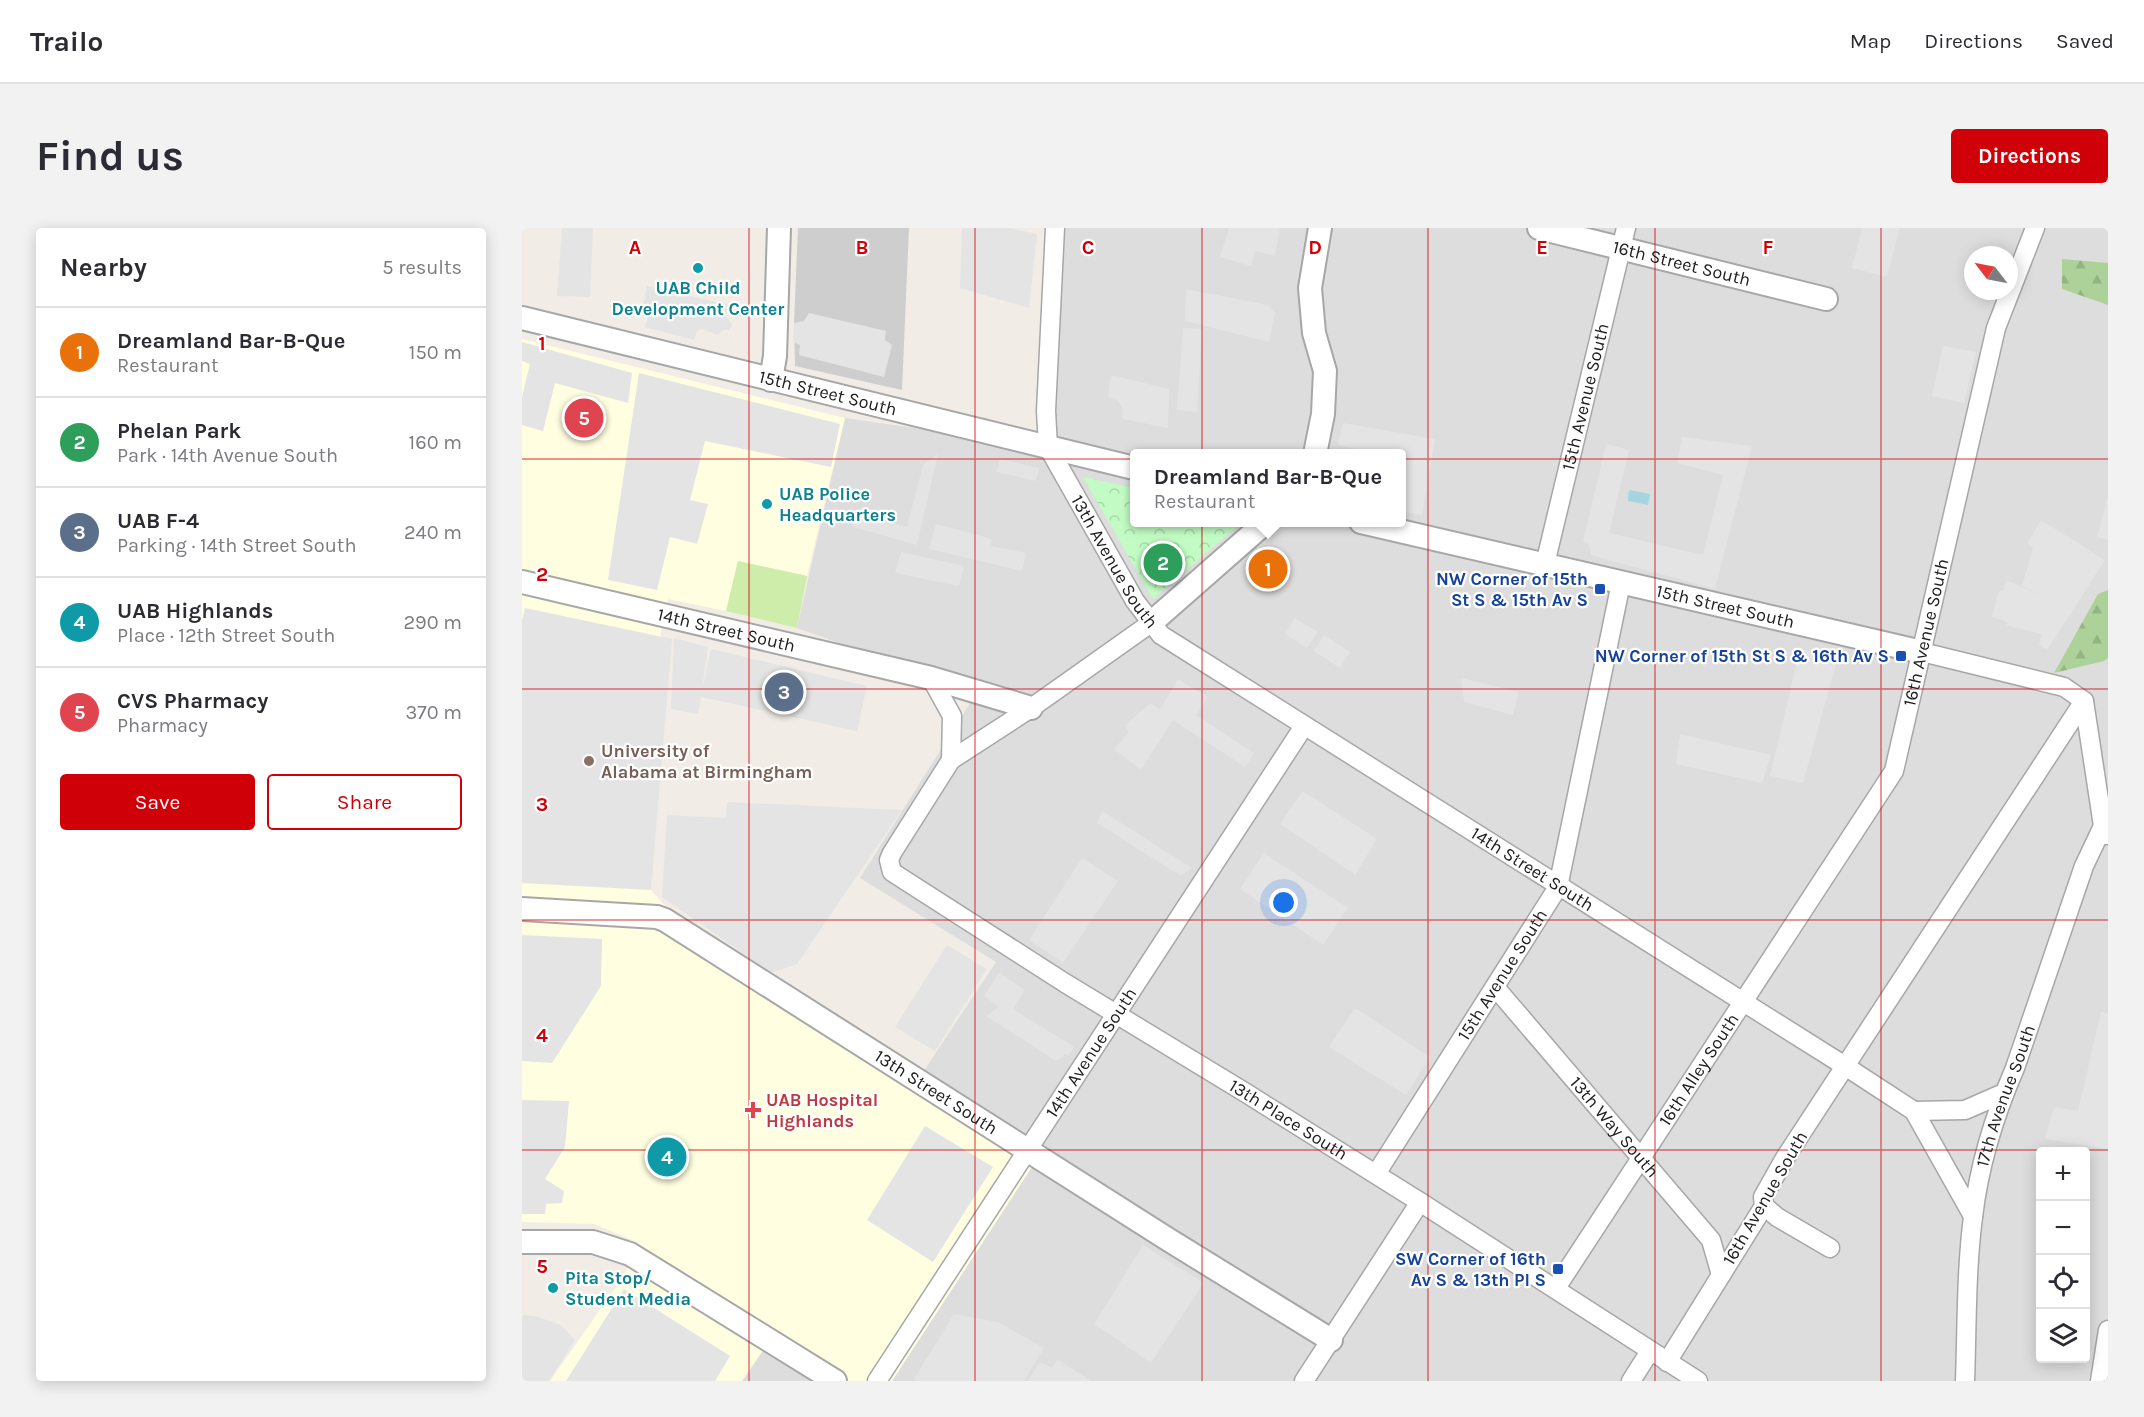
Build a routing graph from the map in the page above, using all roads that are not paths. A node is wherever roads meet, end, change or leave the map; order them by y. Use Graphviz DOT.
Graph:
graph roads {
  1 [pos="779,228"];
  2 [pos="1055,228"];
  3 [pos="1320,228"];
  4 [pos="1539,228"];
  5 [pos="2035,228"];
  6 [pos="1624,238"];
  7 [pos="1826,300"];
  8 [pos="522,318"];
  9 [pos="771,380"];
  10 [pos="1048,447"];
  11 [pos="1316,449"];
  12 [pos="1130,467"];
  13 [pos="1260,527"];
  14 [pos="1383,527"];
  15 [pos="1545,564"];
  16 [pos="522,582"];
  17 [pos="1621,583"];
  18 [pos="1151,623"];
  19 [pos="1922,652"];
  20 [pos="931,678"];
  21 [pos="2084,701"];
  22 [pos="1031,708"];
  23 [pos="1304,726"];
  24 [pos="951,760"];
  25 [pos="2106,831"];
  26 [pos="892,853"];
  27 [pos="1558,887"];
  28 [pos="522,909"];
  29 [pos="1495,987"];
  30 [pos="1742,1002"];
  31 [pos="1117,1014"];
  32 [pos="1845,1066"];
  33 [pos="2004,1093"];
  34 [pos="1914,1111"];
  35 [pos="1027,1150"];
  36 [pos="1641,1159"];
  37 [pos="1376,1174"];
  38 [pos="1420,1202"];
  39 [pos="1764,1206"];
  40 [pos="1973,1216"];
  41 [pos="522,1242"];
  42 [pos="1830,1248"];
  43 [pos="1721,1275"];
  44 [pos="1556,1288"];
  45 [pos="2108,1330"];
  46 [pos="1331,1340"];
  47 [pos="1650,1351"];
  48 [pos="1667,1362"];
  49 [pos="835,1381"];
  50 [pos="877,1381"];
  51 [pos="1304,1381"];
  52 [pos="1631,1381"];
  53 [pos="1698,1381"];
  54 [pos="1965,1381"];
  55 [pos="2100,1381"];
  1 -- 9 [label="street"];
  2 -- 10 [label="street, 13th Avenue South"];
  3 -- 11 [label="street"];
  4 -- 6 [label="street, 16th Street South"];
  5 -- 19 [label="street, 16th Avenue South"];
  6 -- 7 [label="street, 16th Street South"];
  6 -- 15 [label="street, 15th Avenue South"];
  8 -- 9 [label="street, 15th Street South"];
  9 -- 10 [label="street, 15th Street South"];
  10 -- 12 [label="street, 15th Street South"];
  10 -- 18 [label="street, 13th Avenue South"];
  13 -- 18 [label="street"];
  14 -- 15 [label="street, 15th Street South"];
  15 -- 17 [label="street, 15th Street South"];
  16 -- 20 [label="street, 14th Street South"];
  17 -- 19 [label="street, 15th Street South"];
  17 -- 27 [label="street, 15th Avenue South"];
  18 -- 22 [label="street, 13th Avenue South"];
  18 -- 23 [label="street, 14th Street South"];
  19 -- 21 [label="street, 15th Street South"];
  19 -- 30 [label="street, 16th Avenue South"];
  20 -- 22 [label="street, 14th Street South"];
  20 -- 24 [label="street"];
  21 -- 25 [label="street"];
  21 -- 32 [label="street"];
  22 -- 24 [label="street, 13th Avenue South"];
  23 -- 27 [label="street, 14th Street South"];
  23 -- 31 [label="street, 14th Avenue South"];
  24 -- 26 [label="street, 13th Avenue South"];
  25 -- 33 [label="street, 17th Avenue South"];
  26 -- 31 [label="street, 13th Place South"];
  27 -- 29 [label="street, 15th Avenue South"];
  27 -- 30 [label="street, 14th Street South"];
  28 -- 35 [label="street, 13th Street South"];
  29 -- 36 [label="street, 13th Way South"];
  29 -- 37 [label="street, 15th Avenue South"];
  30 -- 32 [label="street, 14th Street South"];
  30 -- 36 [label="street, 16th Alley South"];
  31 -- 35 [label="street, 14th Avenue South"];
  31 -- 37 [label="street, 13th Place South"];
  32 -- 34 [label="street, 14th Street South"];
  32 -- 39 [label="street, 16th Avenue South"];
  33 -- 34 [label="street"];
  33 -- 40 [label="street, 17th Avenue South"];
  34 -- 40 [label="street, 14th Street South"];
  35 -- 46 [label="street, 13th Street South"];
  35 -- 50 [label="street, 14th Avenue South"];
  36 -- 43 [label="street, 13th Way South"];
  36 -- 44 [label="street, 16th Alley South"];
  37 -- 38 [label="street, 13th Place South"];
  38 -- 44 [label="street, 13th Place South"];
  38 -- 46 [label="street"];
  39 -- 42 [label="street"];
  39 -- 43 [label="street, 16th Avenue South"];
  40 -- 54 [label="street, 17th Avenue South"];
  41 -- 49 [label="street"];
  43 -- 48 [label="street, 16th Avenue South"];
  44 -- 47 [label="street, 13th Place South"];
  45 -- 55 [label="street"];
  46 -- 51 [label="street"];
  47 -- 48 [label="street, 13th Place South"];
  47 -- 52 [label="street"];
  48 -- 53 [label="street, 13th Place South"];
}
